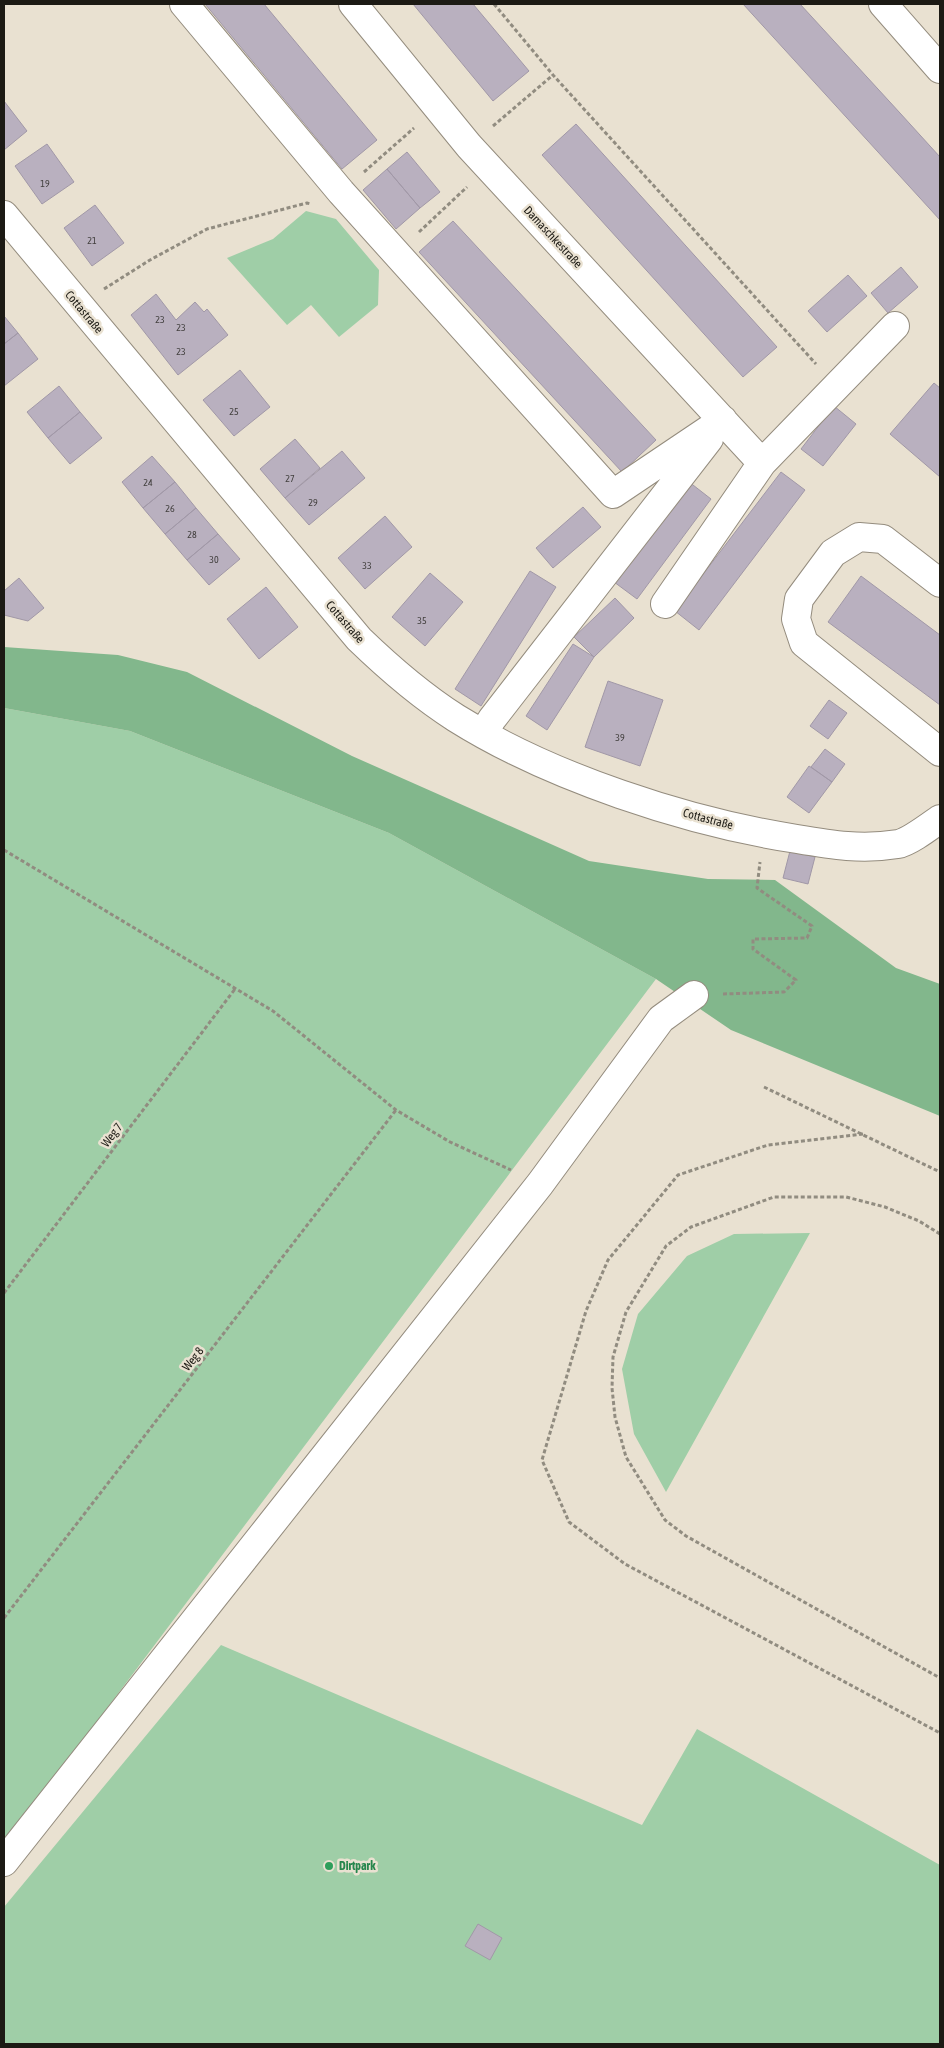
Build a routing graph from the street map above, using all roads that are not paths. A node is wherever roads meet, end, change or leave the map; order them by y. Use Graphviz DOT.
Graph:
graph roads {
  1 [pos="184,4"];
  2 [pos="353,4"];
  3 [pos="882,4"];
  4 [pos="940,69"];
  5 [pos="4,215"];
  6 [pos="895,326"];
  7 [pos="723,420"];
  8 [pos="762,463"];
  9 [pos="940,583"];
  10 [pos="665,604"];
  11 [pos="483,733"];
  12 [pos="940,752"];
  13 [pos="940,819"];
  14 [pos="694,995"];
  15 [pos="4,1862"];
  1 -- 7 [label="street"];
  2 -- 7 [label="street, Damaschkestraße"];
  3 -- 4 [label="street"];
  5 -- 11 [label="street, Cottastraße"];
  6 -- 8 [label="street"];
  7 -- 8 [label="street, Damaschkestraße"];
  7 -- 11 [label="street"];
  8 -- 10 [label="street"];
  9 -- 12 [label="street"];
  11 -- 13 [label="street, Cottastraße"];
  14 -- 15 [label="street"];
}
